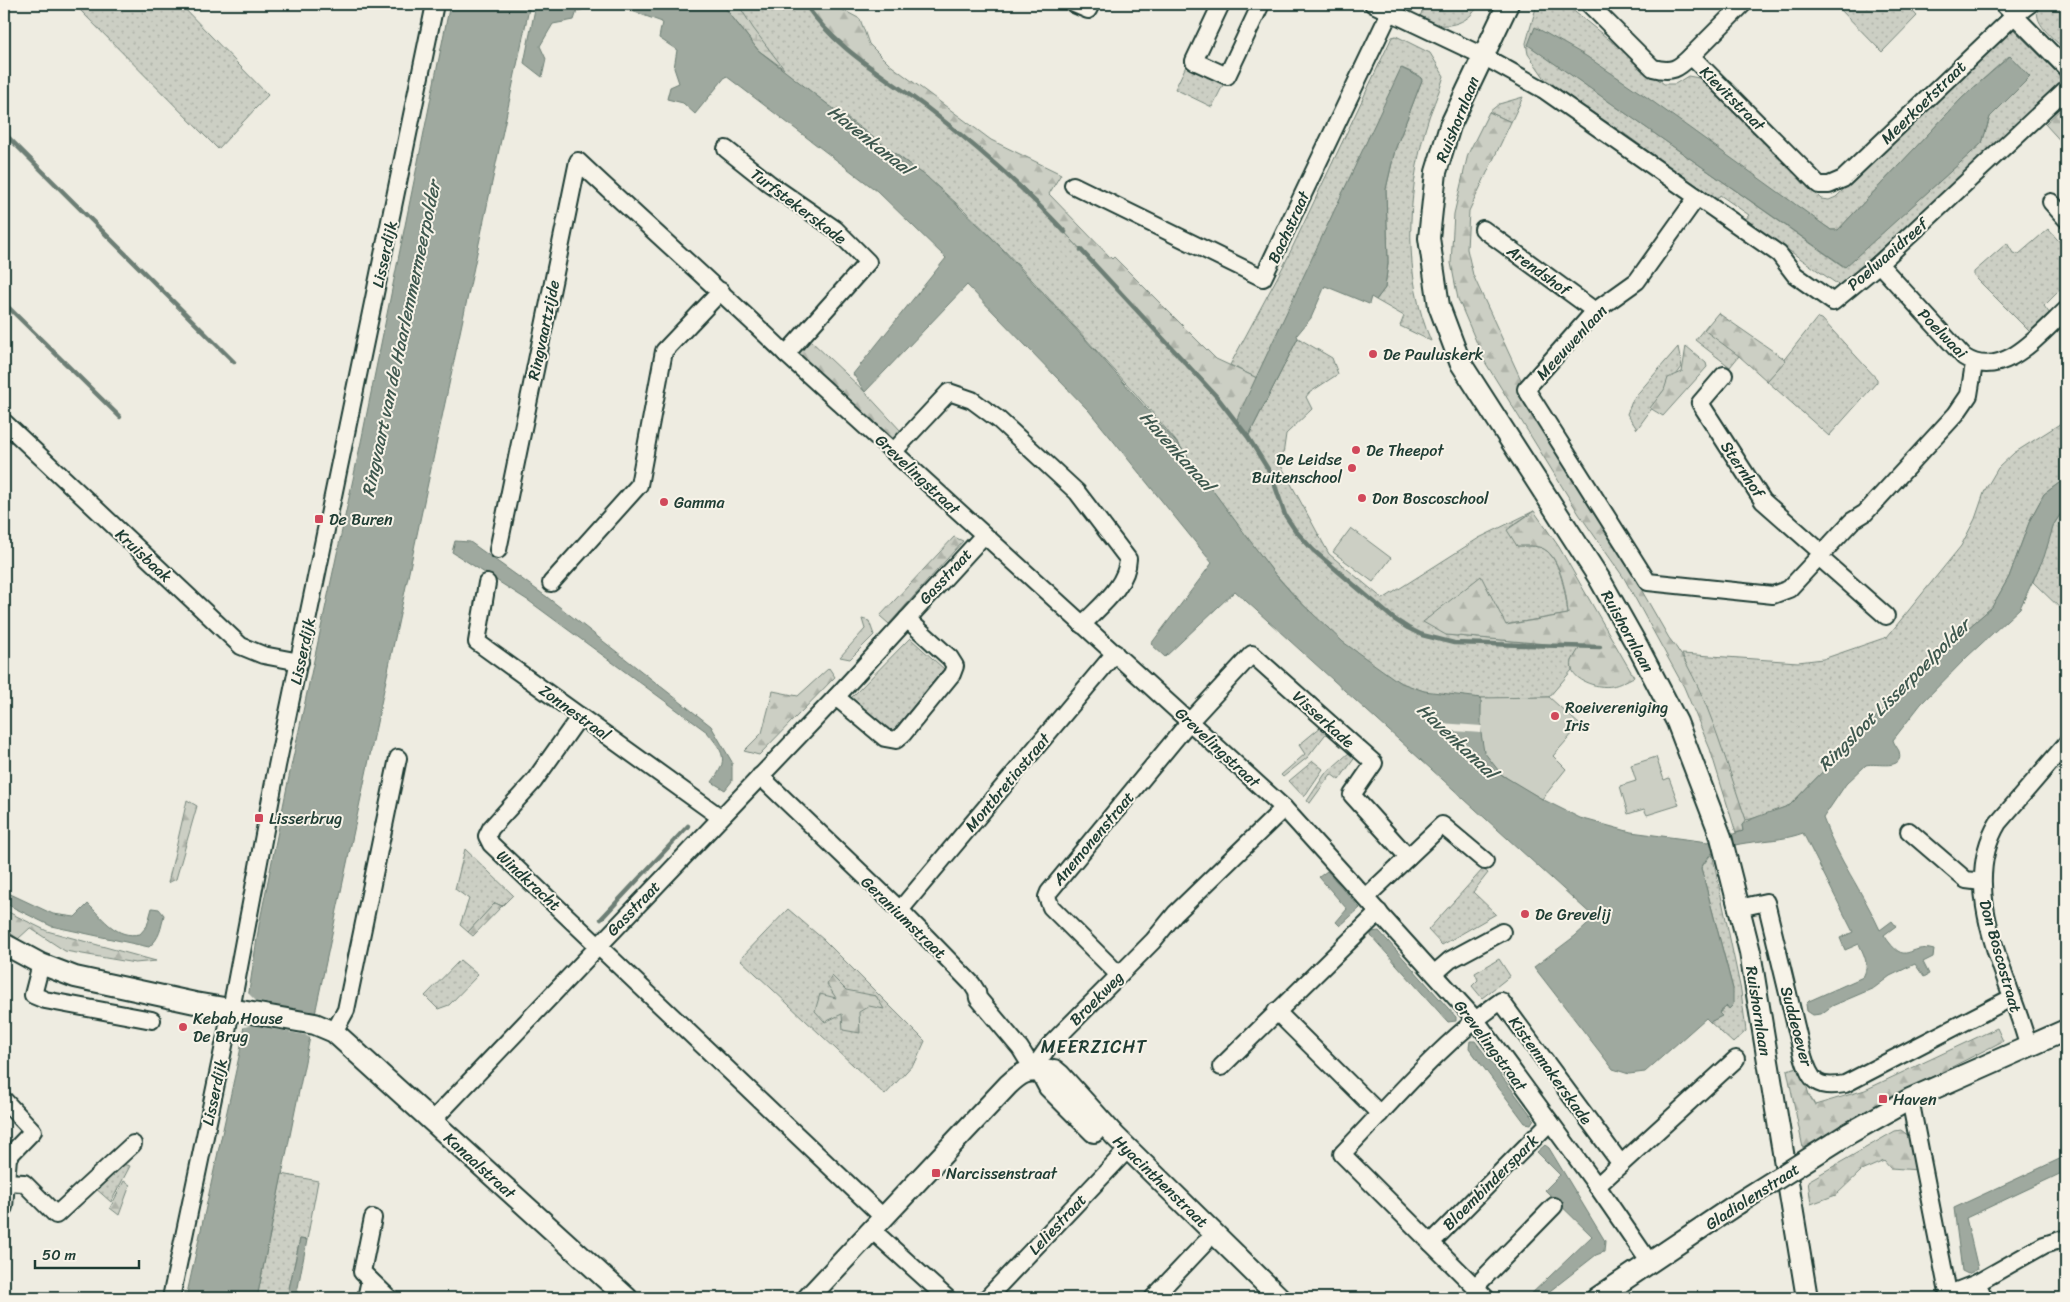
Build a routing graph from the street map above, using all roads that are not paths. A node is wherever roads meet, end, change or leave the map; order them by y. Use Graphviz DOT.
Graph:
graph roads {
  1 [pos="435,4"];
  2 [pos="1074,4"];
  3 [pos="1091,4"];
  4 [pos="1221,4"];
  5 [pos="1261,4"];
  6 [pos="1373,4"];
  7 [pos="1508,4"];
  8 [pos="1589,4"];
  9 [pos="1743,4"];
  10 [pos="2030,4"];
  11 [pos="2009,9"];
  12 [pos="1390,12"];
  13 [pos="1483,56"];
  14 [pos="1691,56"];
  15 [pos="2066,68"];
  16 [pos="2066,90"];
  17 [pos="726,149"];
  18 [pos="1073,185"];
  19 [pos="1830,185"];
  20 [pos="616,196"];
  21 [pos="1697,197"];
  22 [pos="2051,202"];
  23 [pos="2066,219"];
  24 [pos="1483,228"];
  25 [pos="1879,264"];
  26 [pos="721,290"];
  27 [pos="2066,310"];
  28 [pos="1595,311"];
  29 [pos="786,354"];
  30 [pos="1974,364"];
  31 [pos="1724,376"];
  32 [pos="4,422"];
  33 [pos="894,451"];
  34 [pos="984,535"];
  35 [pos="498,550"];
  36 [pos="1821,555"];
  37 [pos="487,583"];
  38 [pos="551,583"];
  39 [pos="1886,616"];
  40 [pos="907,618"];
  41 [pos="1082,625"];
  42 [pos="1115,653"];
  43 [pos="300,662"];
  44 [pos="836,697"];
  45 [pos="580,716"];
  46 [pos="1190,721"];
  47 [pos="2063,756"];
  48 [pos="398,758"];
  49 [pos="760,776"];
  50 [pos="1284,808"];
  51 [pos="720,818"];
  52 [pos="1909,831"];
  53 [pos="1408,857"];
  54 [pos="1485,861"];
  55 [pos="1982,882"];
  56 [pos="1366,897"];
  57 [pos="1739,908"];
  58 [pos="900,910"];
  59 [pos="1379,912"];
  60 [pos="1502,932"];
  61 [pos="4,944"];
  62 [pos="598,945"];
  63 [pos="41,964"];
  64 [pos="1435,973"];
  65 [pos="1119,975"];
  66 [pos="2011,998"];
  67 [pos="238,1009"];
  68 [pos="1276,1012"];
  69 [pos="1474,1019"];
  70 [pos="152,1020"];
  71 [pos="2066,1030"];
  72 [pos="334,1032"];
  73 [pos="2028,1045"];
  74 [pos="1736,1059"];
  75 [pos="1221,1067"];
  76 [pos="1037,1071"];
  77 [pos="1910,1099"];
  78 [pos="4,1100"];
  79 [pos="1380,1114"];
  80 [pos="432,1121"];
  81 [pos="1550,1122"];
  82 [pos="133,1144"];
  83 [pos="1124,1154"];
  84 [pos="1621,1164"];
  85 [pos="6,1182"];
  86 [pos="1597,1186"];
  87 [pos="4,1206"];
  88 [pos="1554,1206"];
  89 [pos="373,1218"];
  90 [pos="878,1224"];
  91 [pos="2066,1238"];
  92 [pos="1205,1243"];
  93 [pos="1431,1243"];
  94 [pos="1650,1263"];
  95 [pos="370,1280"];
  96 [pos="1977,1283"];
  97 [pos="1481,1293"];
  98 [pos="1949,1296"];
  99 [pos="171,1298"];
  100 [pos="366,1298"];
  101 [pos="389,1298"];
  102 [pos="627,1298"];
  103 [pos="808,1298"];
  104 [pos="947,1298"];
  105 [pos="987,1298"];
  106 [pos="1153,1298"];
  107 [pos="1261,1298"];
  108 [pos="1280,1298"];
  109 [pos="1597,1298"];
  110 [pos="1807,1298"];
  111 [pos="1984,1298"];
  1 -- 43 [label="street, Lisserdijk"];
  2 -- 3 [label="street"];
  4 -- 5 [label="street"];
  6 -- 12 [label="street"];
  7 -- 13 [label="main road, Ruishornlaan"];
  8 -- 14 [label="street, Kievitstraat"];
  9 -- 14 [label="street"];
  10 -- 11 [label="street, Meerkoetstraat"];
  11 -- 15 [label="street"];
  11 -- 19 [label="street, Meerkoetstraat"];
  12 -- 13 [label="street"];
  12 -- 18 [label="street, Bachstraat"];
  13 -- 21 [label="street"];
  13 -- 57 [label="main road, Ruishornlaan"];
  14 -- 19 [label="street, Kievitstraat"];
  16 -- 25 [label="street, Poelwaaidreef"];
  17 -- 29 [label="street, Turfstekerskade"];
  20 -- 26 [label="street, Grevelingstraat"];
  20 -- 35 [label="street, Ringvaartzijde"];
  21 -- 25 [label="street, Poelwaaidreef"];
  21 -- 28 [label="street, Meeuwenlaan"];
  22 -- 23 [label="street"];
  24 -- 28 [label="street, Arendshof"];
  25 -- 30 [label="street, Poelwaai"];
  26 -- 29 [label="street, Grevelingstraat"];
  26 -- 38 [label="street"];
  27 -- 30 [label="street, Poelwaai"];
  28 -- 36 [label="street, Meeuwenlaan"];
  29 -- 33 [label="street, Grevelingstraat"];
  30 -- 36 [label="street, Meeuwenlaan"];
  31 -- 36 [label="street, Sternhof"];
  32 -- 43 [label="street, Kruisbaak"];
  33 -- 34 [label="street, Grevelingstraat"];
  33 -- 41 [label="street"];
  34 -- 40 [label="street, Gasstraat"];
  34 -- 41 [label="street, Grevelingstraat"];
  36 -- 39 [label="street"];
  37 -- 45 [label="street, Zonnestraal"];
  40 -- 44 [label="street, Gasstraat"];
  40 -- 44 [label="street, Gasstraat"];
  41 -- 42 [label="street, Grevelingstraat"];
  42 -- 46 [label="street, Grevelingstraat"];
  42 -- 58 [label="street, Montbretiastraat"];
  43 -- 67 [label="street, Lisserdijk"];
  44 -- 49 [label="street, Gasstraat"];
  45 -- 51 [label="street, Zonnestraal"];
  45 -- 62 [label="street, Windkracht"];
  46 -- 50 [label="street, Grevelingstraat"];
  46 -- 53 [label="street, Visserkade"];
  46 -- 65 [label="street, Anemonenstraat"];
  47 -- 55 [label="street, Don Boscostraat"];
  48 -- 72 [label="street"];
  49 -- 51 [label="street, Gasstraat"];
  49 -- 58 [label="street, Geraniumstraat"];
  50 -- 56 [label="street, Grevelingstraat"];
  50 -- 65 [label="street, Broekweg"];
  51 -- 62 [label="street, Gasstraat"];
  52 -- 55 [label="street"];
  53 -- 54 [label="street"];
  53 -- 56 [label="street"];
  55 -- 66 [label="street, Don Boscostraat"];
  56 -- 59 [label="street, Grevelingstraat"];
  57 -- 66 [label="street, Suddeoever"];
  57 -- 110 [label="main road, Ruishornlaan"];
  58 -- 76 [label="street, Geraniumstraat"];
  59 -- 64 [label="street, Grevelingstraat"];
  59 -- 68 [label="street"];
  60 -- 64 [label="street"];
  61 -- 63 [label="main road, Kanaalstraat"];
  62 -- 80 [label="street, Gasstraat"];
  62 -- 90 [label="street"];
  63 -- 67 [label="main road, Kanaalstraat"];
  63 -- 70 [label="street"];
  64 -- 69 [label="street, Grevelingstraat"];
  65 -- 76 [label="street, Broekweg"];
  66 -- 73 [label="street, Don Boscostraat"];
  67 -- 72 [label="main road, Kanaalstraat"];
  67 -- 99 [label="street, Lisserdijk"];
  68 -- 75 [label="street"];
  68 -- 79 [label="street"];
  69 -- 79 [label="street, Bloembinderspark"];
  69 -- 81 [label="street, Grevelingstraat"];
  69 -- 84 [label="street, Kistenmakerskade"];
  71 -- 73 [label="main road, Gladiolenstraat"];
  72 -- 80 [label="main road, Kanaalstraat"];
  73 -- 77 [label="main road, Gladiolenstraat"];
  74 -- 84 [label="street"];
  76 -- 83 [label="main road, Hyacinthenstraat"];
  76 -- 90 [label="main road, Broekweg"];
  77 -- 94 [label="main road, Gladiolenstraat, bridge"];
  77 -- 98 [label="street"];
  78 -- 85 [label="street"];
  79 -- 93 [label="street, Bloembinderspark"];
  80 -- 102 [label="main road, Kanaalstraat"];
  81 -- 86 [label="street, Grevelingstraat"];
  81 -- 93 [label="street, Bloembinderspark"];
  82 -- 85 [label="street"];
  83 -- 92 [label="main road, Hyacinthenstraat"];
  83 -- 105 [label="street, Leliestraat"];
  83 -- 108 [label="main road, Hyacinthenstraat"];
  84 -- 86 [label="street"];
  85 -- 87 [label="street"];
  86 -- 94 [label="street, Grevelingstraat"];
  88 -- 97 [label="street, Bloembinderspark"];
  89 -- 95 [label="street"];
  90 -- 103 [label="main road, Broekweg"];
  90 -- 104 [label="street"];
  91 -- 96 [label="street"];
  92 -- 106 [label="street"];
  92 -- 107 [label="main road, Hyacinthenstraat"];
  93 -- 97 [label="street, Bloembinderspark"];
  94 -- 109 [label="main road, Gladiolenstraat"];
  95 -- 100 [label="street"];
  95 -- 101 [label="street"];
  96 -- 98 [label="street"];
  96 -- 111 [label="street"];
}
